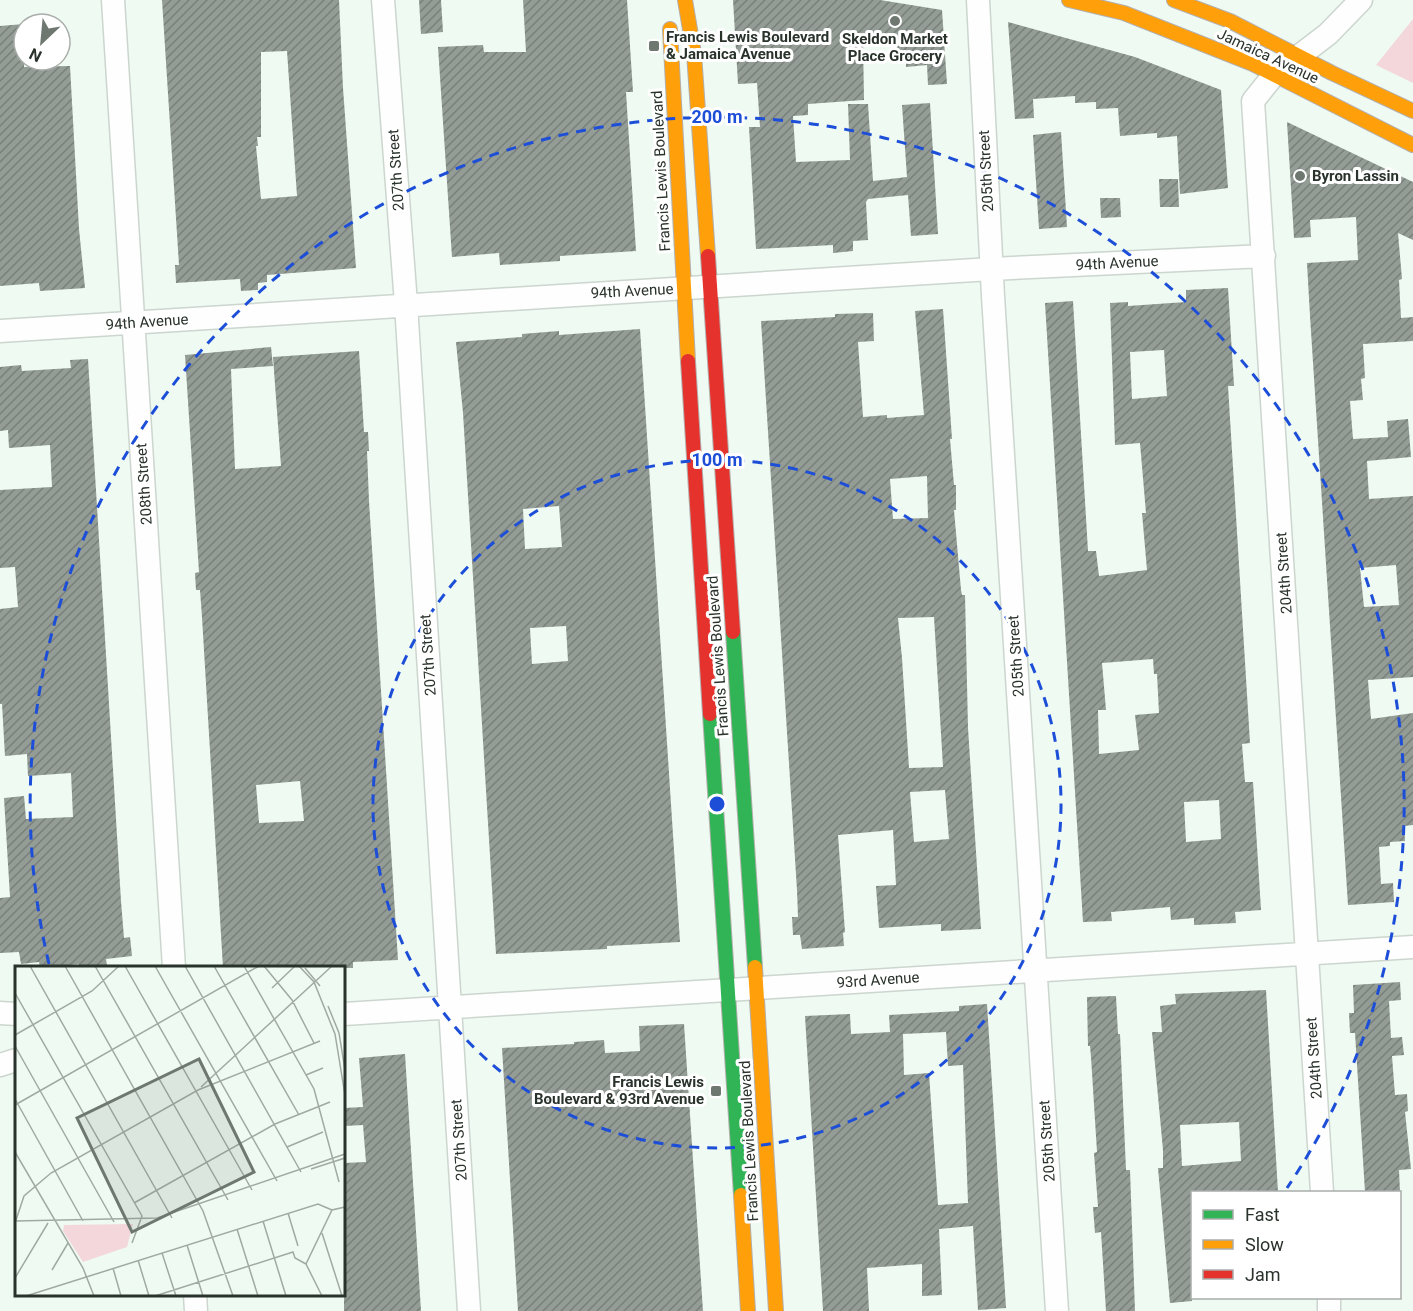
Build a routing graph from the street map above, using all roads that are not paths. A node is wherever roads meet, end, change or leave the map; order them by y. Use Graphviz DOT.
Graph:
graph roads {
  1 [pos="113,0"];
  2 [pos="383,0"];
  3 [pos="685,0"];
  4 [pos="978,0"];
  5 [pos="1069,0"];
  6 [pos="1174,0"];
  7 [pos="1361,0"];
  8 [pos="669,12"];
  9 [pos="1300,57"];
  10 [pos="1274,76"];
  11 [pos="1413,111"];
  12 [pos="1413,144"];
  13 [pos="1264,256"];
  14 [pos="991,269"];
  15 [pos="710,286"];
  16 [pos="683,288"];
  17 [pos="406,304"];
  18 [pos="134,323"];
  19 [pos="0,331"];
  20 [pos="1413,947"];
  21 [pos="1308,953"];
  22 [pos="174,966"];
  23 [pos="1036,970"];
  24 [pos="757,988"];
  25 [pos="728,990"];
  26 [pos="451,1007"];
  27 [pos="0,1013"];
  28 [pos="15,1014"];
  29 [pos="345,1014"];
  30 [pos="15,1060"];
  31 [pos="0,1065"];
  32 [pos="1322,1191"];
  33 [pos="195,1296"];
  34 [pos="196,1311"];
  35 [pos="470,1311"];
  36 [pos="748,1311"];
  37 [pos="776,1311"];
  38 [pos="1057,1311"];
  1 -- 18 [label="street, 208th Street"];
  2 -- 17 [label="street, 207th Street"];
  3 -- 15 [label="main road, Francis Lewis Boulevard"];
  4 -- 14 [label="street, 205th Street"];
  5 -- 10 [label="main road, Jamaica Avenue"];
  6 -- 9 [label="main road, Jamaica Avenue"];
  7 -- 9 [label="street, 204th Street"];
  8 -- 16 [label="main road, Francis Lewis Boulevard"];
  9 -- 10 [label="street, 204th Street"];
  9 -- 11 [label="main road, Jamaica Avenue"];
  10 -- 12 [label="main road, Jamaica Avenue"];
  10 -- 13 [label="street, 204th Street"];
  13 -- 14 [label="street, 94th Avenue"];
  13 -- 21 [label="street, 204th Street"];
  14 -- 15 [label="street, 94th Avenue"];
  14 -- 23 [label="street, 205th Street"];
  15 -- 16 [label="street, 94th Avenue"];
  15 -- 24 [label="main road, Francis Lewis Boulevard"];
  16 -- 17 [label="street, 94th Avenue"];
  16 -- 25 [label="main road, Francis Lewis Boulevard"];
  17 -- 18 [label="street, 94th Avenue"];
  17 -- 26 [label="street, 207th Street"];
  18 -- 19 [label="street, 94th Avenue"];
  18 -- 22 [label="street, 208th Street"];
  20 -- 21 [label="street, 93rd Avenue"];
  21 -- 23 [label="street, 93rd Avenue"];
  21 -- 32 [label="street, 204th Street"];
  23 -- 24 [label="street, 93rd Avenue"];
  23 -- 38 [label="street, 205th Street"];
  24 -- 25 [label="street, 93rd Avenue"];
  24 -- 37 [label="main road, Francis Lewis Boulevard"];
  25 -- 26 [label="street, 93rd Avenue"];
  25 -- 36 [label="main road, Francis Lewis Boulevard"];
  26 -- 29 [label="street, 93rd Avenue"];
  26 -- 35 [label="street, 207th Street"];
  27 -- 28 [label="street"];
  30 -- 31 [label="street"];
  33 -- 34 [label="street"];
}
